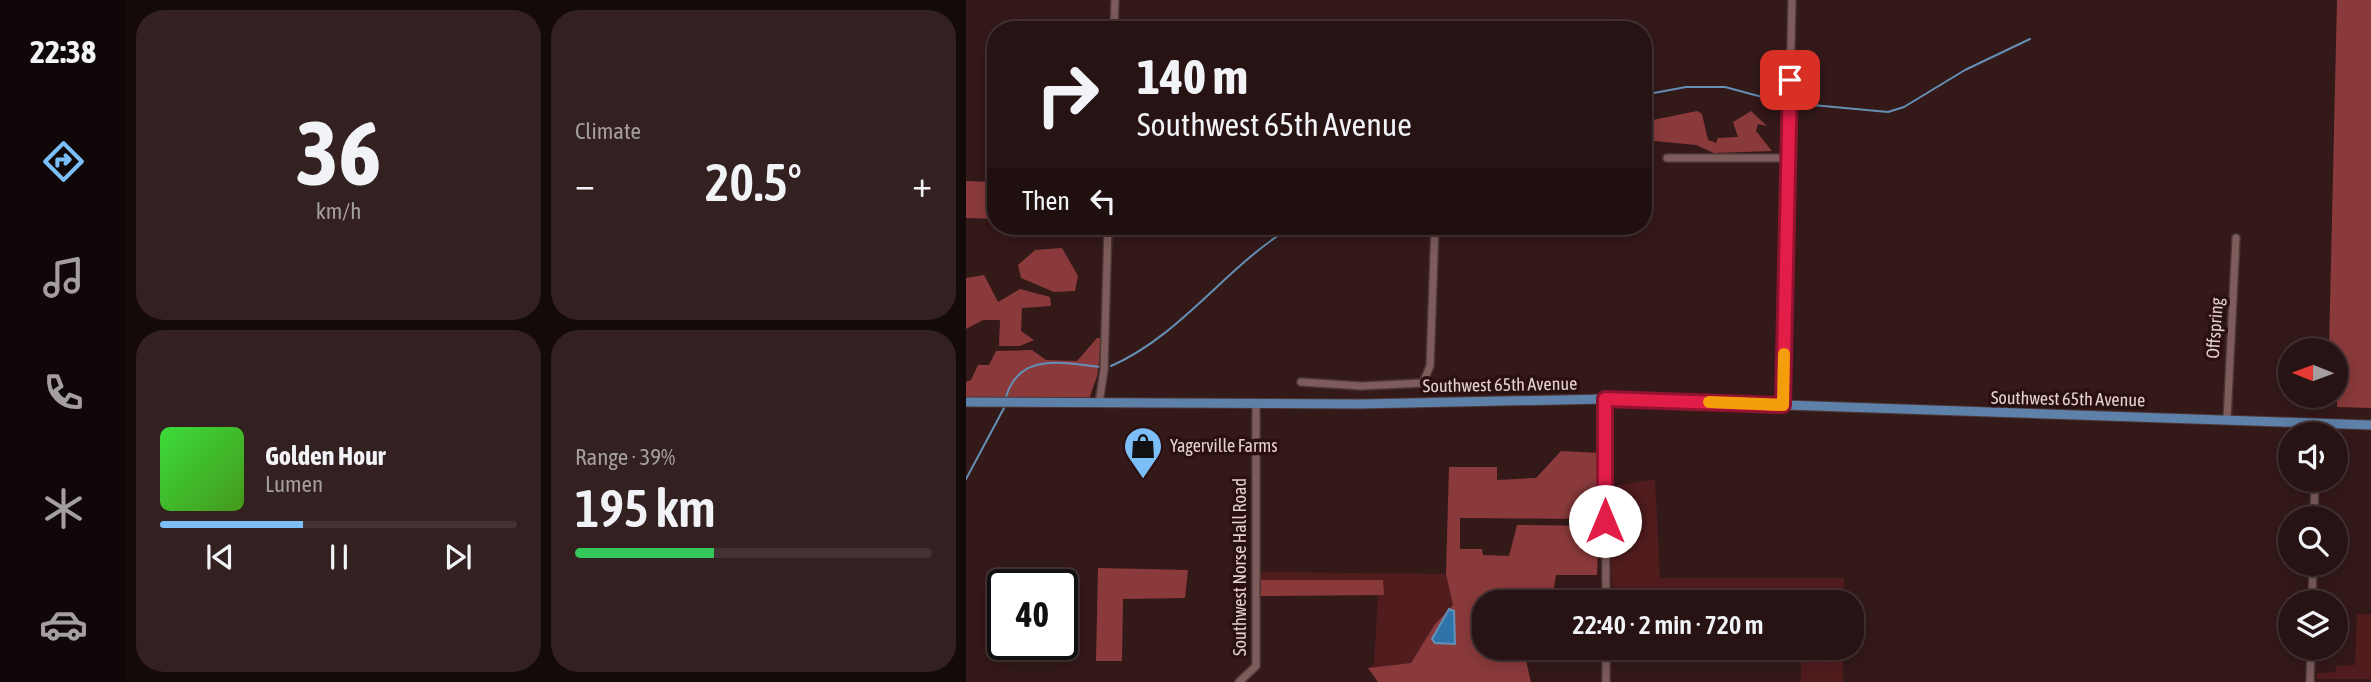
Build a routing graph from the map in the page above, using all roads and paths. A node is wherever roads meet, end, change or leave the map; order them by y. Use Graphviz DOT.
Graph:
graph roads {
  1 [pos="1115,0"];
  2 [pos="1792,0"];
  3 [pos="1114,21"];
  4 [pos="1667,158"];
  5 [pos="1788,158"];
  6 [pos="1108,235"];
  7 [pos="1435,235"];
  8 [pos="2236,237"];
  9 [pos="1301,382"];
  10 [pos="1361,386"];
  11 [pos="1605,399"];
  12 [pos="966,402"];
  13 [pos="1099,403"];
  14 [pos="1256,403"];
  15 [pos="1360,404"];
  16 [pos="1783,405"];
  17 [pos="2227,420"];
  18 [pos="2278,425"];
  19 [pos="2371,425"];
  20 [pos="2348,427"];
  21 [pos="1606,590"];
  22 [pos="1606,660"];
  23 [pos="2311,660"];
  24 [pos="1239,682"];
  25 [pos="1606,682"];
  26 [pos="2310,682"];
  1 -- 3 [label="street"];
  2 -- 5 [label="street"];
  4 -- 5 [label="street"];
  5 -- 16 [label="street"];
  6 -- 13 [label="street"];
  7 -- 10 [label="street"];
  8 -- 17 [label="street, Offspring"];
  9 -- 10 [label="street"];
  10 -- 15 [label="street"];
  11 -- 15 [label="main road, Southwest 65th Avenue"];
  11 -- 16 [label="main road, Southwest 65th Avenue"];
  11 -- 21 [label="street"];
  12 -- 13 [label="main road, Southwest 65th Avenue"];
  13 -- 14 [label="main road, Southwest 65th Avenue"];
  14 -- 15 [label="main road, Southwest 65th Avenue"];
  14 -- 24 [label="street, Southwest Norse Hall Road"];
  16 -- 17 [label="main road, Southwest 65th Avenue"];
  17 -- 18 [label="main road, Southwest 65th Avenue"];
  19 -- 20 [label="main road, Southwest 65th Avenue"];
  22 -- 25 [label="street"];
  23 -- 26 [label="street"];
}
